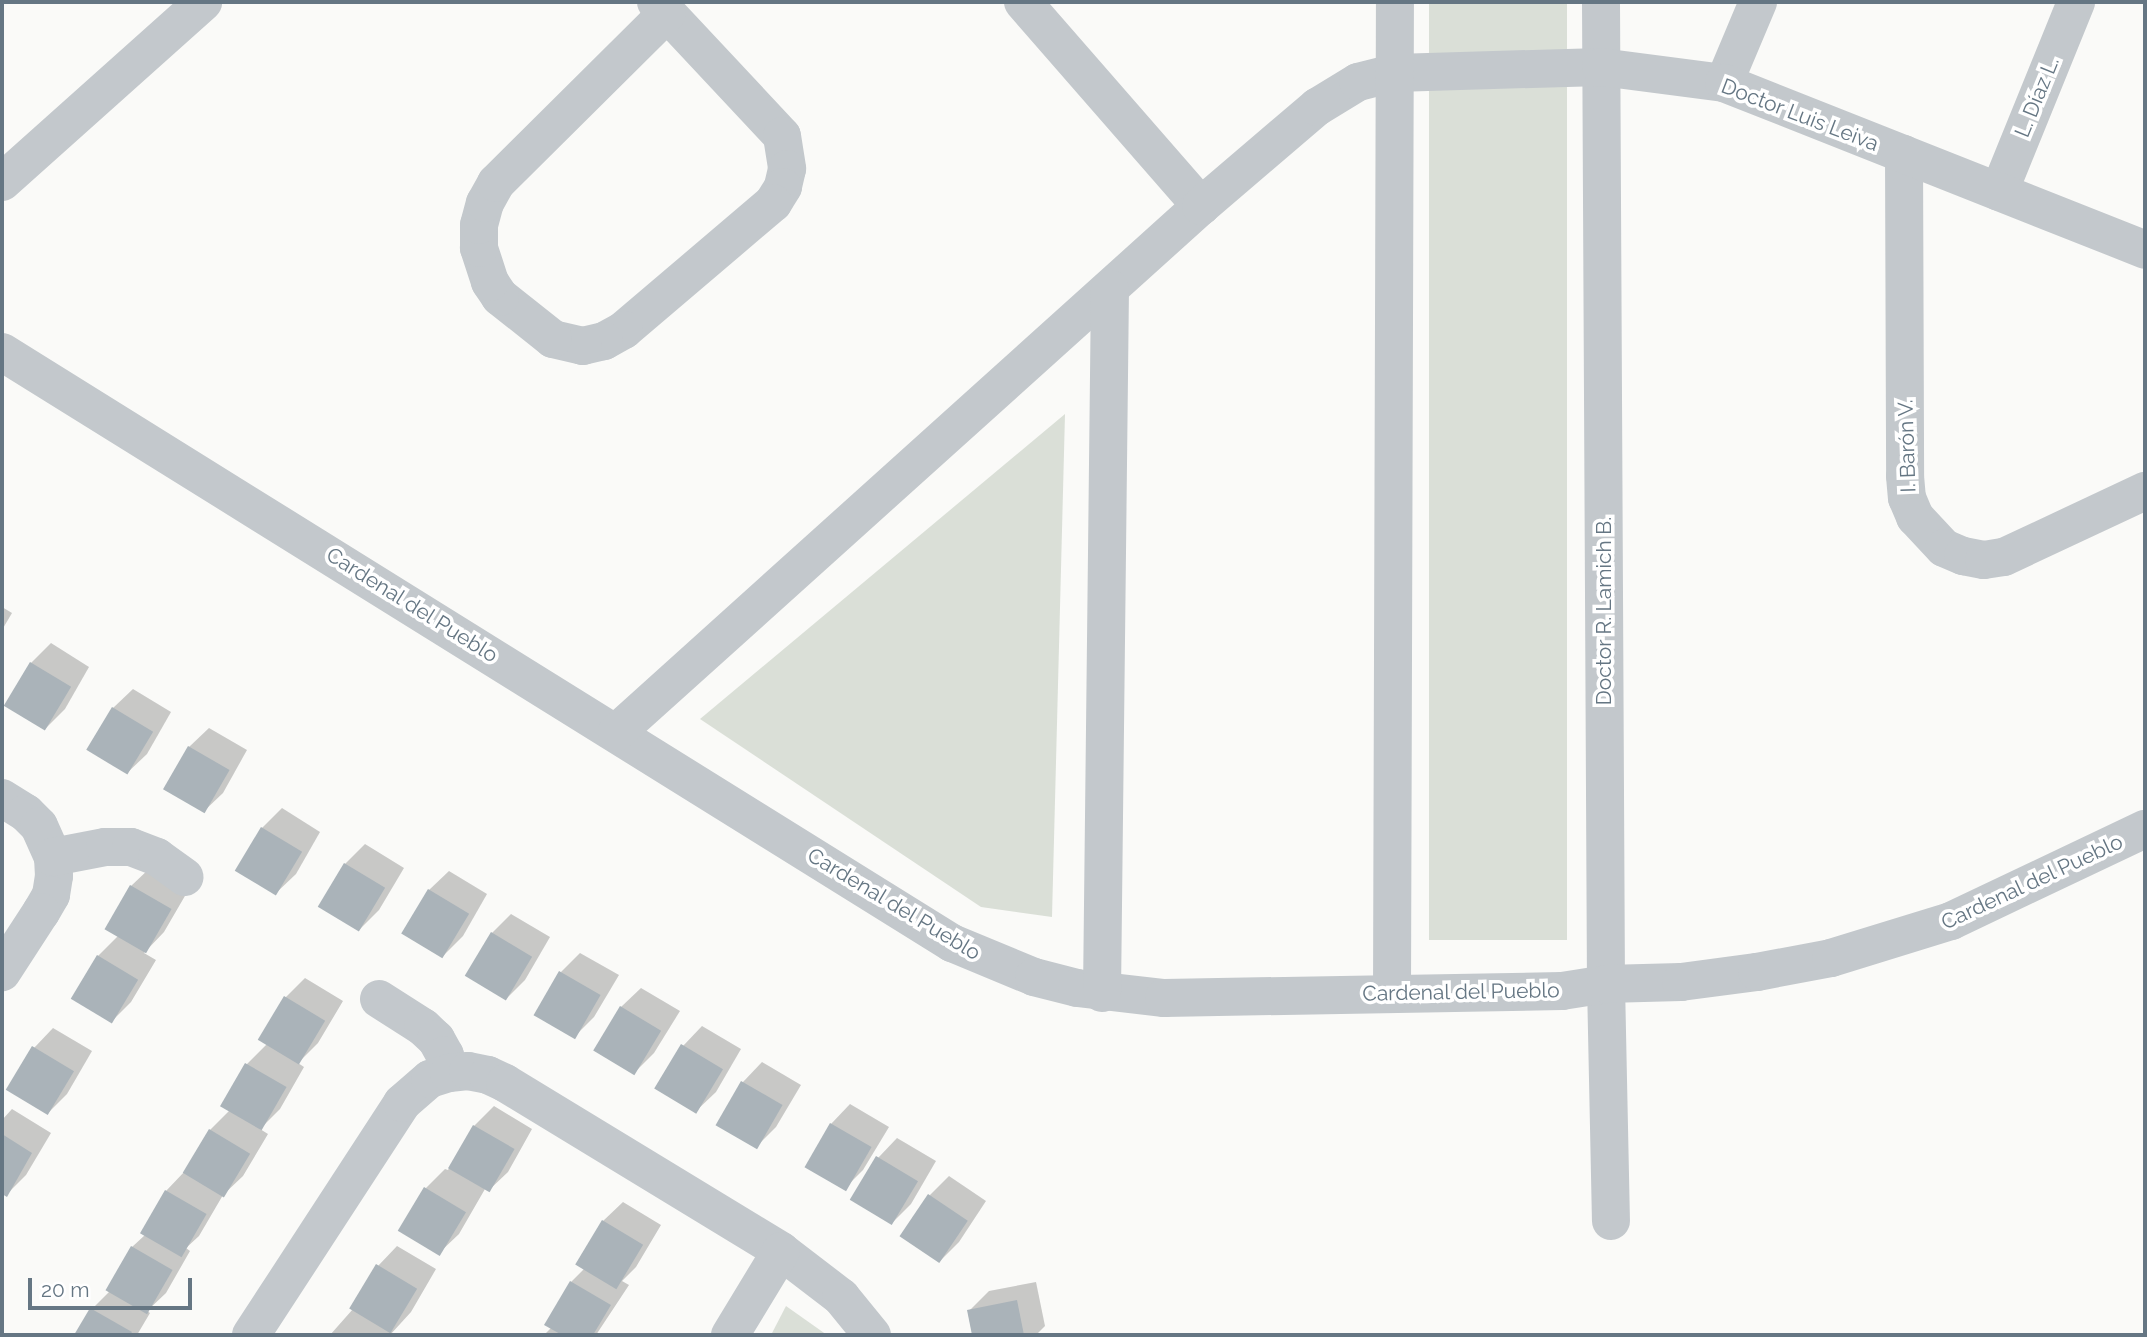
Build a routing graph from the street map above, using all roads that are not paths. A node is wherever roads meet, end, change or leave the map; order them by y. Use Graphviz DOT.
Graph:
graph roads {
  1 [pos="203,2"];
  2 [pos="1395,2"];
  3 [pos="1601,2"];
  4 [pos="1758,2"];
  5 [pos="2076,2"];
  6 [pos="1036,7"];
  7 [pos="661,8"];
  8 [pos="1601,67"];
  9 [pos="1395,73"];
  10 [pos="1724,83"];
  11 [pos="1904,154"];
  12 [pos="2,182"];
  13 [pos="1999,192"];
  14 [pos="1202,206"];
  15 [pos="2145,250"];
  16 [pos="1110,289"];
  17 [pos="2,352"];
  18 [pos="2145,491"];
  19 [pos="617,732"];
  20 [pos="2,798"];
  21 [pos="2145,829"];
  22 [pos="53,857"];
  23 [pos="185,877"];
  24 [pos="2,972"];
  25 [pos="1606,984"];
  26 [pos="1102,993"];
  27 [pos="1392,994"];
  28 [pos="379,999"];
  29 [pos="449,1073"];
  30 [pos="1611,1221"];
  31 [pos="781,1251"];
  32 [pos="251,1335"];
  33 [pos="730,1335"];
  34 [pos="872,1335"];
  1 -- 12 [label="street"];
  2 -- 9 [label="street"];
  3 -- 8 [label="street, Doctor R. Lamich B."];
  4 -- 10 [label="street"];
  5 -- 13 [label="street, L. Díaz L."];
  6 -- 14 [label="street"];
  7 -- 7 [label="street"];
  8 -- 9 [label="street, Doctor Luis Leiva"];
  8 -- 10 [label="street, Doctor Luis Leiva"];
  8 -- 25 [label="street, Doctor R. Lamich B."];
  9 -- 14 [label="street, Doctor Luis Leiva"];
  9 -- 27 [label="street"];
  10 -- 11 [label="street, Doctor Luis Leiva"];
  11 -- 13 [label="street, Doctor Luis Leiva"];
  11 -- 18 [label="street, I. Barón V."];
  13 -- 15 [label="street, Doctor Luis Leiva"];
  14 -- 16 [label="street, Doctor Luis Leiva"];
  16 -- 19 [label="street, Doctor Luis Leiva"];
  16 -- 26 [label="street"];
  17 -- 19 [label="street, Cardenal del Pueblo"];
  19 -- 26 [label="street, Cardenal del Pueblo"];
  20 -- 22 [label="street"];
  21 -- 25 [label="street, Cardenal del Pueblo"];
  22 -- 23 [label="street"];
  22 -- 24 [label="street"];
  25 -- 27 [label="street, Cardenal del Pueblo"];
  25 -- 30 [label="street, Doctor R. Lamich B."];
  26 -- 27 [label="street, Cardenal del Pueblo"];
  28 -- 29 [label="street"];
  29 -- 31 [label="street"];
  29 -- 32 [label="street"];
  31 -- 33 [label="street"];
  31 -- 34 [label="street"];
}
